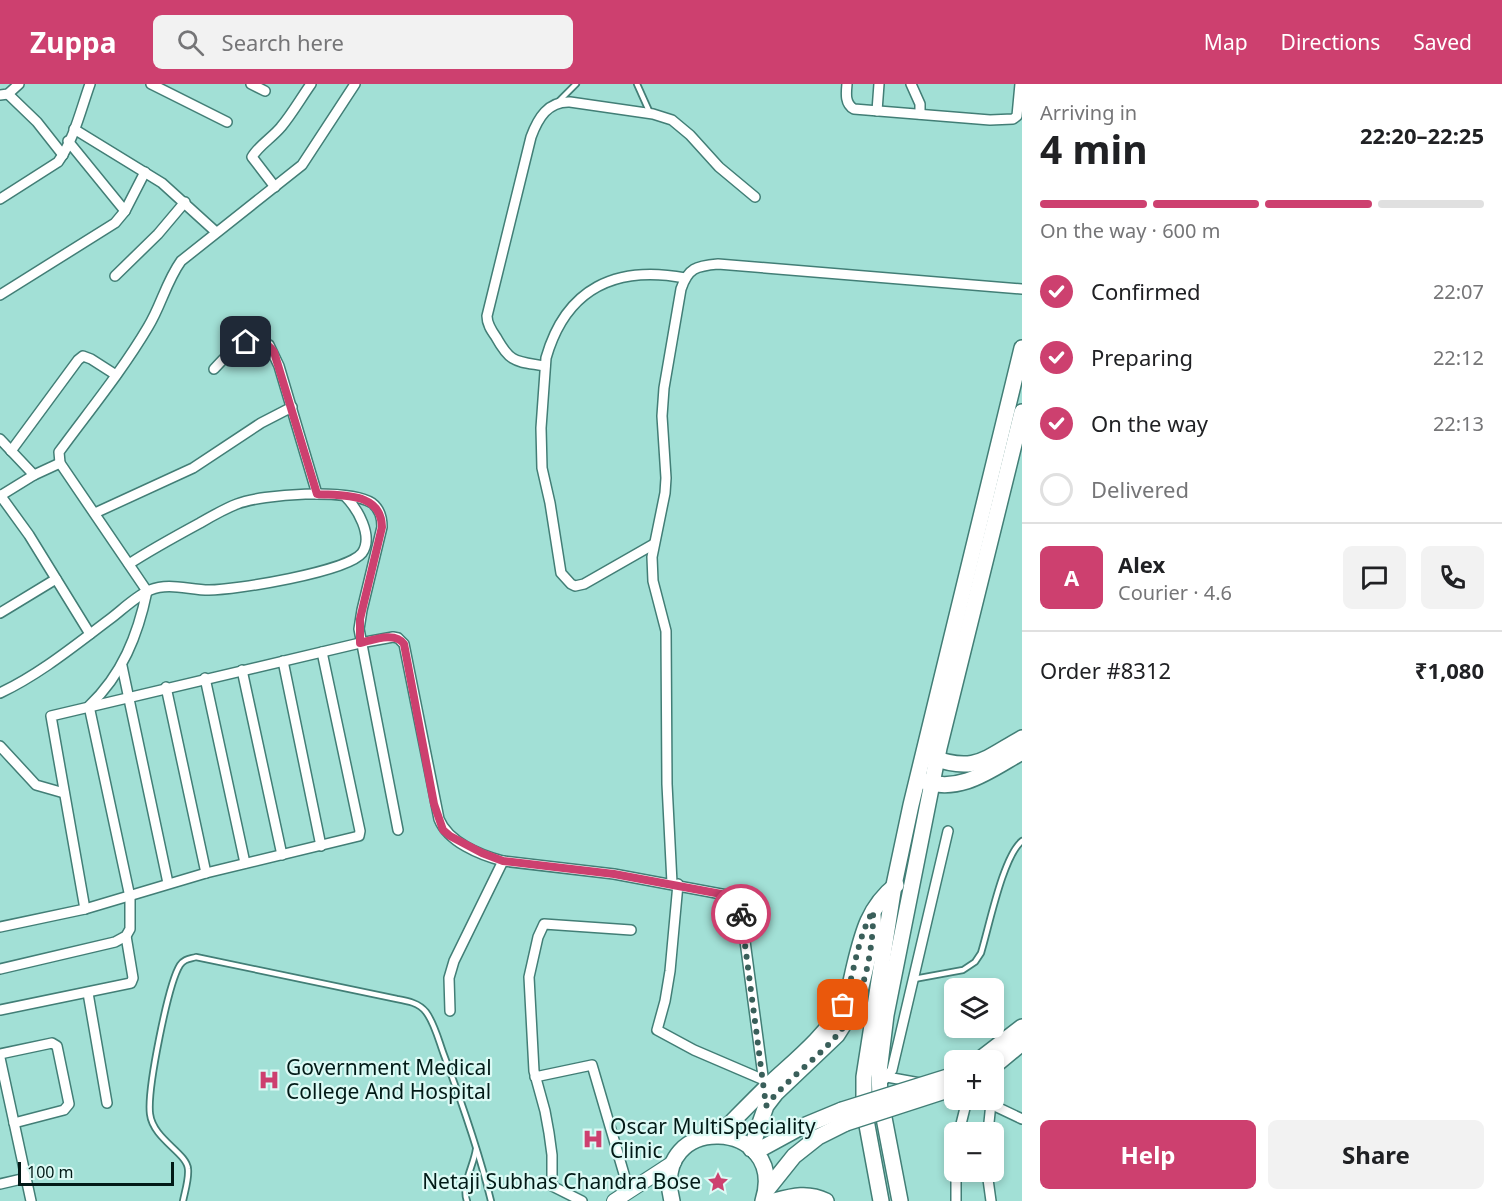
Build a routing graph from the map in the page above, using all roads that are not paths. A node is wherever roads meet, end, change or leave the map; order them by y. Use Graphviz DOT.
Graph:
graph roads {
  1 [pos="19,84"];
  2 [pos="90,84"];
  3 [pos="151,84"];
  4 [pos="251,84"];
  5 [pos="311,84"];
  6 [pos="355,84"];
  7 [pos="576,84"];
  8 [pos="637,84"];
  9 [pos="847,84"];
  10 [pos="879,84"];
  11 [pos="911,84"];
  12 [pos="1020,84"];
  13 [pos="265,91"];
  14 [pos="4,95"];
  15 [pos="557,104"];
  16 [pos="877,111"];
  17 [pos="650,113"];
  18 [pos="920,114"];
  19 [pos="227,122"];
  20 [pos="74,129"];
  21 [pos="68,141"];
  22 [pos="63,155"];
  23 [pos="145,172"];
  24 [pos="275,187"];
  25 [pos="755,197"];
  26 [pos="0,199"];
  27 [pos="185,202"];
  28 [pos="125,211"];
  29 [pos="216,232"];
  30 [pos="115,276"];
  31 [pos="685,278"];
  32 [pos="1022,289"];
  33 [pos="0,295"];
  34 [pos="1022,348"];
  35 [pos="546,366"];
  36 [pos="214,369"];
  37 [pos="116,375"];
  38 [pos="292,407"];
  39 [pos="1022,412"];
  40 [pos="0,439"];
  41 [pos="11,451"];
  42 [pos="60,462"];
  43 [pos="34,475"];
  44 [pos="317,494"];
  45 [pos="0,496"];
  46 [pos="345,496"];
  47 [pos="94,513"];
  48 [pos="654,544"];
  49 [pos="129,564"];
  50 [pos="56,579"];
  51 [pos="147,591"];
  52 [pos="0,613"];
  53 [pos="90,634"];
  54 [pos="360,643"];
  55 [pos="322,652"];
  56 [pos="283,661"];
  57 [pos="122,666"];
  58 [pos="242,670"];
  59 [pos="205,678"];
  60 [pos="166,687"];
  61 [pos="0,693"];
  62 [pos="129,696"];
  63 [pos="89,706"];
  64 [pos="1022,738"];
  65 [pos="0,747"];
  66 [pos="1022,752"];
  67 [pos="930,757"];
  68 [pos="924,782"];
  69 [pos="64,793"];
  70 [pos="398,830"];
  71 [pos="948,831"];
  72 [pos="1022,840"];
  73 [pos="321,846"];
  74 [pos="282,855"];
  75 [pos="503,861"];
  76 [pos="245,863"];
  77 [pos="206,873"];
  78 [pos="913,874"];
  79 [pos="168,883"];
  80 [pos="675,884"];
  81 [pos="894,885"];
  82 [pos="130,897"];
  83 [pos="85,909"];
  84 [pos="873,911"];
  85 [pos="0,927"];
  86 [pos="631,930"];
  87 [pos="126,936"];
  88 [pos="0,969"];
  89 [pos="914,979"];
  90 [pos="88,993"];
  91 [pos="0,1010"];
  92 [pos="450,1011"];
  93 [pos="1022,1027"];
  94 [pos="1022,1043"];
  95 [pos="992,1050"];
  96 [pos="0,1054"];
  97 [pos="0,1058"];
  98 [pos="1004,1058"];
  99 [pos="535,1077"];
  100 [pos="944,1079"];
  101 [pos="883,1082"];
  102 [pos="764,1084"];
  103 [pos="944,1089"];
  104 [pos="944,1092"];
  105 [pos="107,1102"];
  106 [pos="766,1106"];
  107 [pos="1004,1110"];
  108 [pos="844,1116"];
  109 [pos="1022,1119"];
  110 [pos="14,1123"];
  111 [pos="718,1135"];
  112 [pos="476,1146"];
  113 [pos="753,1150"];
  114 [pos="674,1162"];
  115 [pos="26,1178"];
  116 [pos="956,1182"];
  117 [pos="988,1182"];
  118 [pos="0,1184"];
  119 [pos="629,1191"];
  120 [pos="768,1198"];
  121 [pos="31,1201"];
  122 [pos="183,1201"];
  123 [pos="467,1201"];
  124 [pos="491,1201"];
  125 [pos="582,1201"];
  126 [pos="614,1201"];
  127 [pos="672,1201"];
  128 [pos="826,1201"];
  129 [pos="881,1201"];
  130 [pos="900,1201"];
  131 [pos="956,1201"];
  132 [pos="991,1201"];
  1 -- 14 [label="street"];
  2 -- 20 [label="street"];
  3 -- 19 [label="street"];
  4 -- 13 [label="street"];
  5 -- 24 [label="street"];
  6 -- 24 [label="street"];
  7 -- 15 [label="lane"];
  8 -- 17 [label="lane"];
  9 -- 16 [label="street"];
  10 -- 16 [label="street"];
  11 -- 18 [label="street"];
  12 -- 18 [label="street"];
  14 -- 22 [label="street"];
  15 -- 17 [label="street"];
  15 -- 35 [label="street"];
  16 -- 18 [label="street"];
  17 -- 25 [label="street"];
  20 -- 21 [label="street"];
  20 -- 23 [label="street"];
  21 -- 22 [label="street"];
  21 -- 28 [label="street"];
  22 -- 26 [label="street"];
  23 -- 27 [label="street"];
  23 -- 28 [label="street"];
  24 -- 29 [label="street"];
  27 -- 29 [label="street"];
  27 -- 30 [label="street"];
  28 -- 33 [label="street"];
  29 -- 37 [label="street"];
  31 -- 32 [label="street"];
  31 -- 35 [label="street"];
  31 -- 48 [label="street"];
  34 -- 67 [label="main road"];
  35 -- 48 [label="street"];
  36 -- 38 [label="street"];
  37 -- 41 [label="street"];
  37 -- 42 [label="street"];
  38 -- 44 [label="street"];
  38 -- 47 [label="street"];
  39 -- 67 [label="main road"];
  40 -- 41 [label="street"];
  41 -- 43 [label="street"];
  42 -- 43 [label="street"];
  42 -- 47 [label="street"];
  43 -- 45 [label="street"];
  44 -- 46 [label="street"];
  44 -- 49 [label="street"];
  45 -- 50 [label="street"];
  46 -- 51 [label="street"];
  46 -- 54 [label="street"];
  47 -- 49 [label="street"];
  48 -- 80 [label="street"];
  49 -- 51 [label="street"];
  50 -- 52 [label="street"];
  50 -- 53 [label="street"];
  51 -- 53 [label="street"];
  51 -- 57 [label="street"];
  53 -- 61 [label="street"];
  54 -- 55 [label="street"];
  54 -- 70 [label="street"];
  54 -- 75 [label="street"];
  55 -- 56 [label="street"];
  55 -- 73 [label="street"];
  56 -- 58 [label="street"];
  56 -- 73 [label="street"];
  57 -- 62 [label="street"];
  57 -- 63 [label="street"];
  58 -- 59 [label="street"];
  58 -- 74 [label="street"];
  59 -- 60 [label="street"];
  59 -- 76 [label="street"];
  60 -- 62 [label="street"];
  60 -- 77 [label="street"];
  62 -- 63 [label="street"];
  62 -- 79 [label="street"];
  63 -- 69 [label="street"];
  63 -- 82 [label="street"];
  64 -- 67 [label="main road"];
  65 -- 69 [label="street"];
  66 -- 68 [label="main road"];
  67 -- 68 [label="main road"];
  68 -- 78 [label="main road"];
  68 -- 81 [label="main road"];
  69 -- 83 [label="street"];
  71 -- 89 [label="street"];
  72 -- 89 [label="lane"];
  73 -- 74 [label="street"];
  74 -- 76 [label="street"];
  75 -- 80 [label="street"];
  75 -- 92 [label="street"];
  76 -- 77 [label="street"];
  77 -- 79 [label="street"];
  78 -- 81 [label="main road"];
  78 -- 101 [label="main road"];
  79 -- 82 [label="street"];
  80 -- 102 [label="street"];
  80 -- 102 [label="street"];
  81 -- 84 [label="main road"];
  81 -- 129 [label="main road"];
  82 -- 83 [label="street"];
  82 -- 87 [label="street"];
  83 -- 85 [label="street"];
  84 -- 102 [label="main road"];
  84 -- 106 [label="main road"];
  86 -- 99 [label="street"];
  87 -- 88 [label="street"];
  87 -- 90 [label="street"];
  89 -- 101 [label="street"];
  90 -- 91 [label="street"];
  90 -- 105 [label="street"];
  93 -- 95 [label="main road"];
  94 -- 98 [label="main road"];
  96 -- 110 [label="street"];
  97 -- 110 [label="street"];
  99 -- 119 [label="street"];
  99 -- 125 [label="street"];
  100 -- 108 [label="main road, bridge"];
  101 -- 103 [label="street"];
  101 -- 130 [label="main road"];
  102 -- 106 [label="street"];
  102 -- 111 [label="main road"];
  104 -- 108 [label="main road, bridge"];
  106 -- 113 [label="main road"];
  107 -- 109 [label="street"];
  108 -- 113 [label="main road"];
  108 -- 120 [label="main road"];
  110 -- 115 [label="street"];
  111 -- 113 [label="main road"];
  111 -- 114 [label="main road"];
  112 -- 122 [label="lane"];
  112 -- 123 [label="lane"];
  112 -- 124 [label="lane"];
  113 -- 120 [label="main road"];
  114 -- 119 [label="main road"];
  114 -- 127 [label="main road"];
  115 -- 118 [label="street"];
  115 -- 121 [label="street"];
  116 -- 131 [label="street"];
  117 -- 132 [label="street"];
  119 -- 126 [label="main road"];
  120 -- 128 [label="main road"];
}
